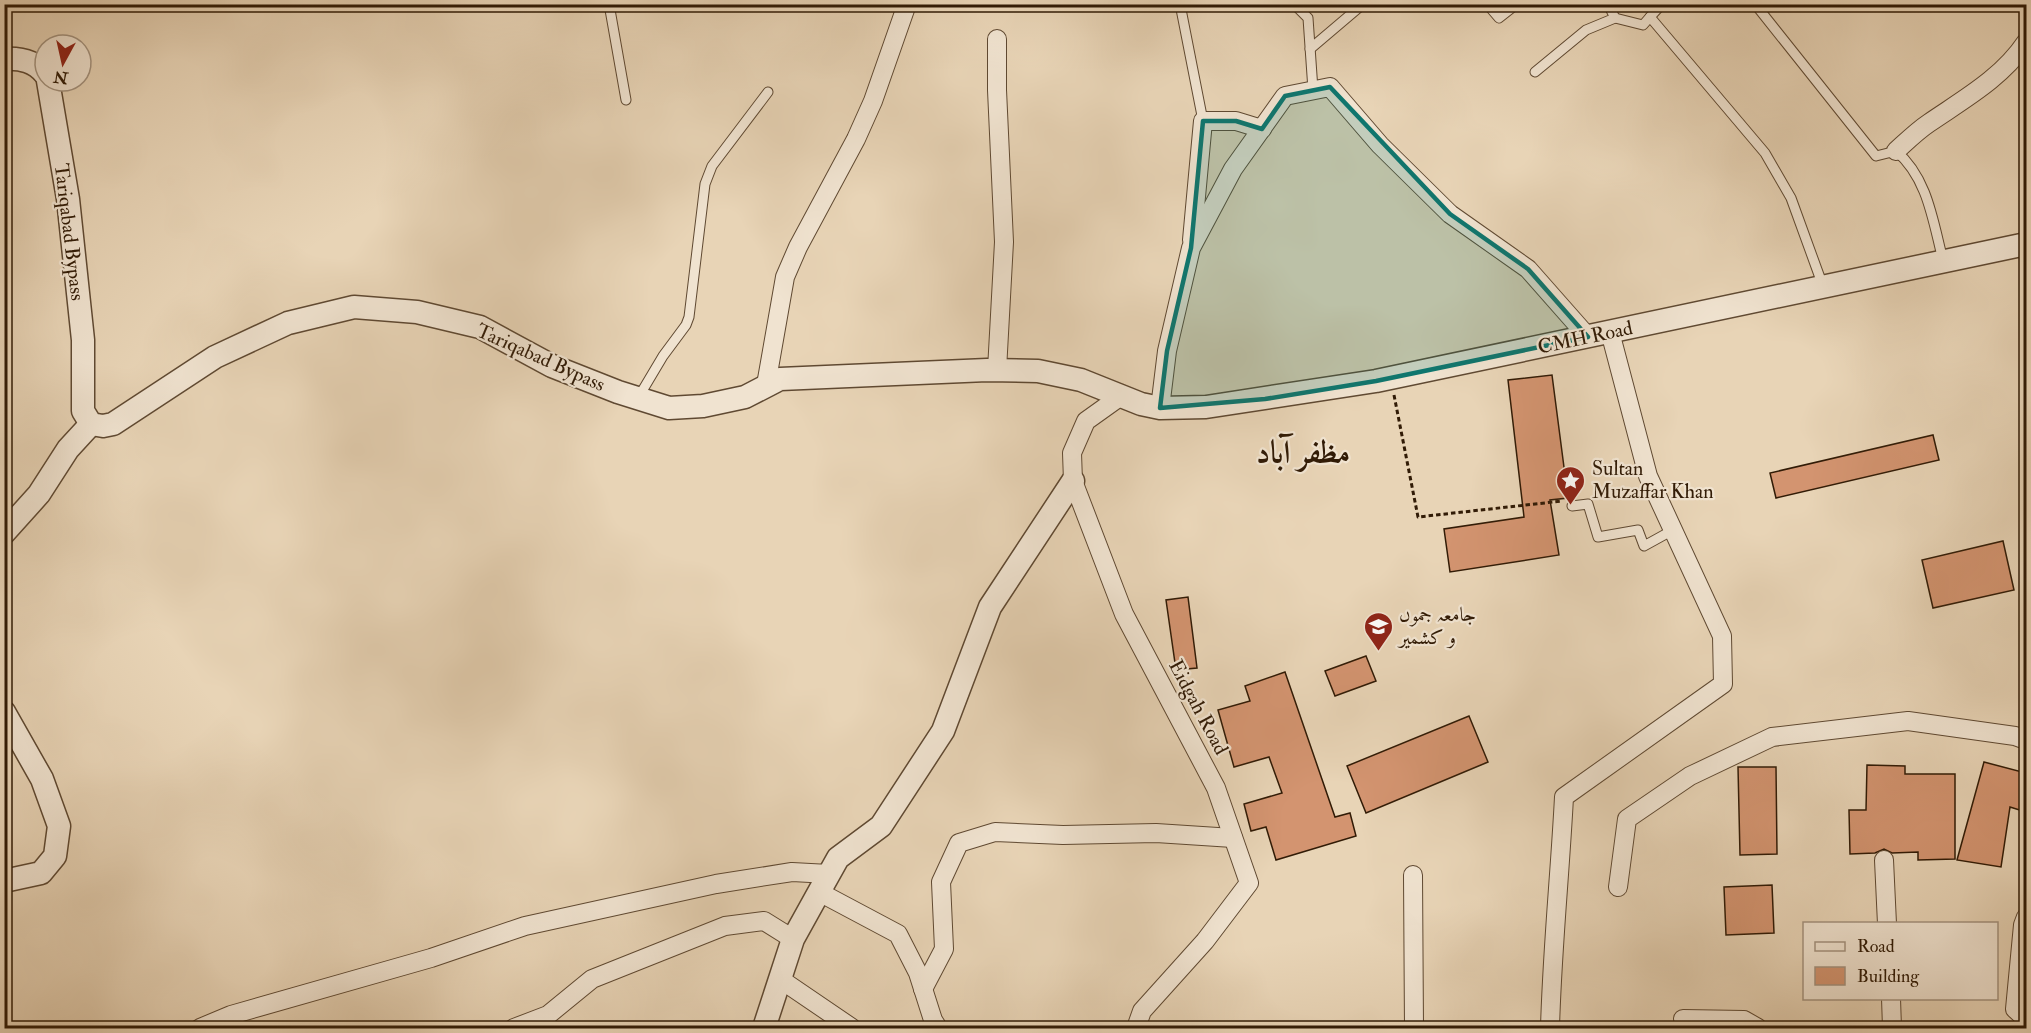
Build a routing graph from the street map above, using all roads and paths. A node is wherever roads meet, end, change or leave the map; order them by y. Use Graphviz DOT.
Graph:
graph roads {
  1 [pos="609,4"];
  2 [pos="907,4"];
  3 [pos="1180,4"];
  4 [pos="1294,4"];
  5 [pos="1363,4"];
  6 [pos="1487,4"];
  7 [pos="1608,4"];
  8 [pos="1662,4"];
  9 [pos="1755,4"];
  10 [pos="1513,7"];
  11 [pos="1650,17"];
  12 [pos="1615,18"];
  13 [pos="997,39"];
  14 [pos="2026,42"];
  15 [pos="1310,49"];
  16 [pos="4,59"];
  17 [pos="33,64"];
  18 [pos="1535,72"];
  19 [pos="1313,90"];
  20 [pos="768,92"];
  21 [pos="50,93"];
  22 [pos="626,100"];
  23 [pos="1203,121"];
  24 [pos="1262,129"];
  25 [pos="1896,151"];
  26 [pos="2026,244"];
  27 [pos="1191,248"];
  28 [pos="1943,260"];
  29 [pos="1823,286"];
  30 [pos="1599,334"];
  31 [pos="997,370"];
  32 [pos="1391,378"];
  33 [pos="766,385"];
  34 [pos="638,398"];
  35 [pos="1140,403"];
  36 [pos="91,424"];
  37 [pos="1072,481"];
  38 [pos="1572,506"];
  39 [pos="1673,530"];
  40 [pos="4,533"];
  41 [pos="4,712"];
  42 [pos="2026,740"];
  43 [pos="1233,838"];
  44 [pos="1884,860"];
  45 [pos="1413,874"];
  46 [pos="4,881"];
  47 [pos="824,883"];
  48 [pos="1618,887"];
  49 [pos="2026,917"];
  50 [pos="1887,922"];
  51 [pos="793,939"];
  52 [pos="780,979"];
  53 [pos="923,989"];
  54 [pos="1891,1000"];
  55 [pos="2026,1018"];
  56 [pos="1683,1019"];
  57 [pos="200,1029"];
  58 [pos="513,1029"];
  59 [pos="764,1029"];
  60 [pos="852,1029"];
  61 [pos="938,1029"];
  62 [pos="1136,1029"];
  63 [pos="1414,1029"];
  64 [pos="1550,1029"];
  65 [pos="1758,1029"];
  66 [pos="1892,1029"];
  1 -- 22 [label="lane"];
  2 -- 33 [label="street"];
  3 -- 23 [label="lane"];
  4 -- 15 [label="lane"];
  5 -- 15 [label="lane"];
  6 -- 10 [label="lane"];
  7 -- 12 [label="lane"];
  8 -- 11 [label="lane"];
  9 -- 25 [label="lane"];
  11 -- 12 [label="lane"];
  11 -- 29 [label="lane"];
  12 -- 18 [label="lane"];
  13 -- 31 [label="street"];
  14 -- 25 [label="street"];
  15 -- 19 [label="lane"];
  16 -- 17 [label="street"];
  19 -- 24 [label="street"];
  19 -- 30 [label="street"];
  20 -- 34 [label="lane"];
  21 -- 36 [label="street, Tariqabad Bypass"];
  23 -- 24 [label="street"];
  23 -- 27 [label="street"];
  24 -- 27 [label="street"];
  25 -- 28 [label="lane"];
  26 -- 28 [label="street, CMH Road"];
  27 -- 35 [label="street"];
  28 -- 29 [label="street, CMH Road"];
  29 -- 30 [label="street, CMH Road"];
  30 -- 32 [label="street, CMH Road"];
  30 -- 39 [label="street"];
  31 -- 33 [label="street, Tariqabad Bypass"];
  31 -- 35 [label="street, Tariqabad Bypass"];
  32 -- 35 [label="street, CMH Road"];
  32 -- 38 [label="path"];
  33 -- 34 [label="street, Tariqabad Bypass"];
  34 -- 36 [label="street, Tariqabad Bypass"];
  35 -- 37 [label="street, Eidgah Road"];
  36 -- 40 [label="street"];
  37 -- 43 [label="street, Eidgah Road"];
  37 -- 47 [label="street"];
  38 -- 39 [label="lane"];
  39 -- 64 [label="street"];
  41 -- 46 [label="street"];
  42 -- 48 [label="street"];
  43 -- 53 [label="street"];
  43 -- 62 [label="street, Eidgah Road"];
  44 -- 50 [label="street"];
  45 -- 63 [label="street"];
  47 -- 51 [label="street"];
  47 -- 53 [label="street"];
  47 -- 57 [label="street"];
  49 -- 55 [label="street"];
  51 -- 52 [label="street"];
  51 -- 58 [label="street"];
  52 -- 59 [label="street"];
  52 -- 60 [label="street"];
  53 -- 61 [label="street"];
  54 -- 66 [label="street"];
  56 -- 65 [label="street"];
}
